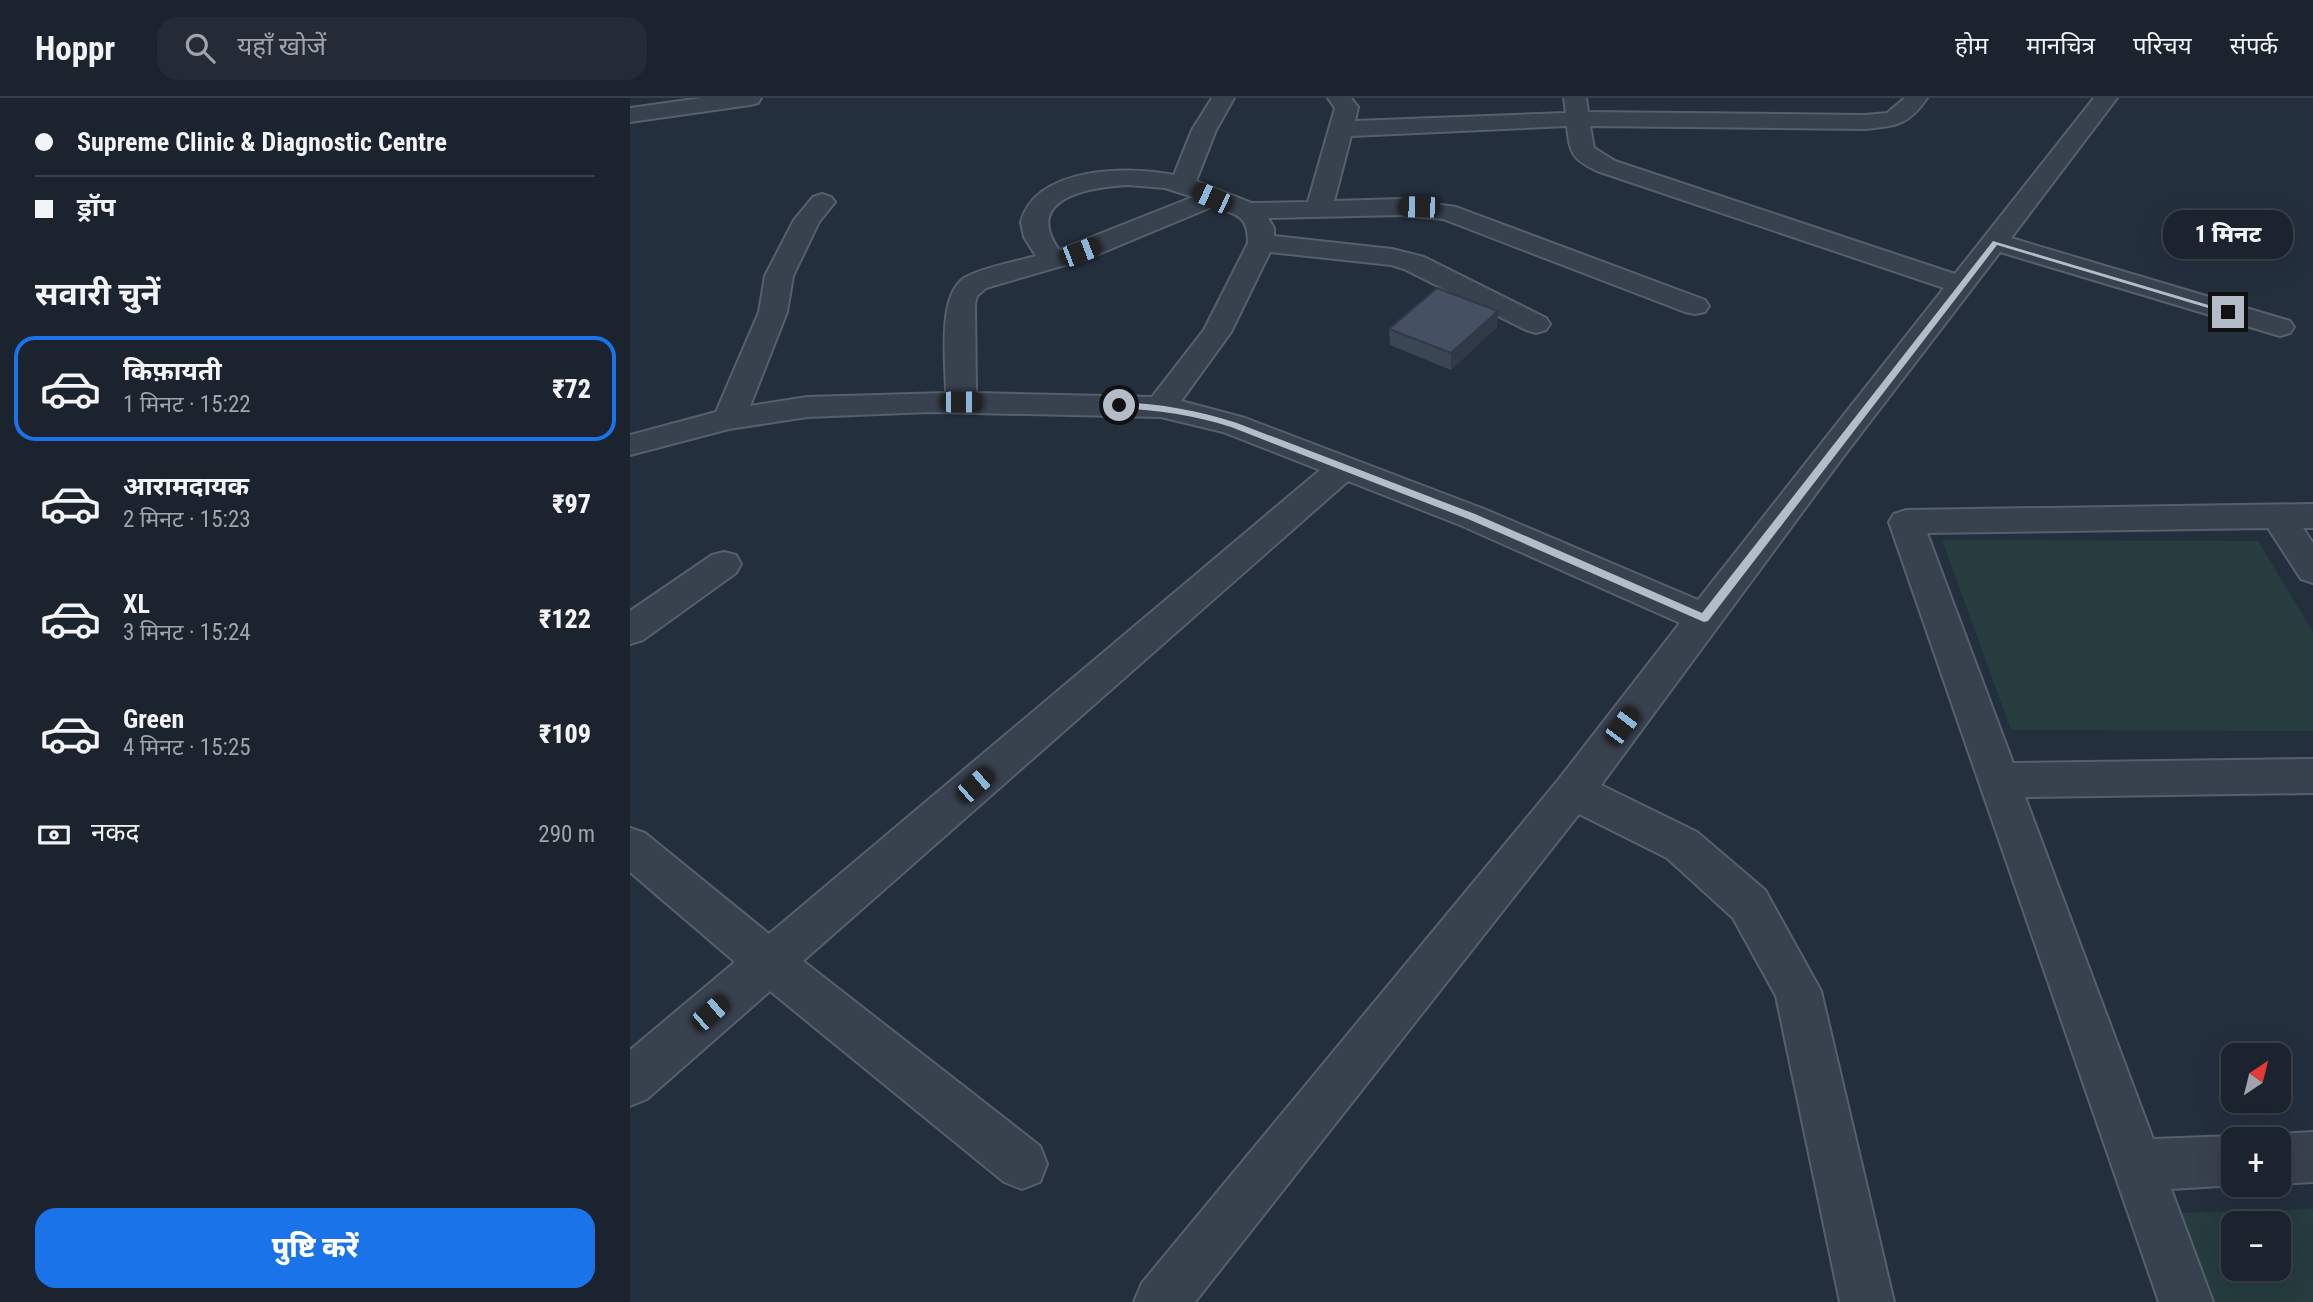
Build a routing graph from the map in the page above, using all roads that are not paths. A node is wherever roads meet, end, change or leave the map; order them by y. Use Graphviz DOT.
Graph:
graph roads {
  1 [pos="750,98"];
  2 [pos="1223,98"];
  3 [pos="1339,98"];
  4 [pos="1916,98"];
  5 [pos="2102,99"];
  6 [pos="1577,109"];
  7 [pos="630,115"];
  8 [pos="1340,129"];
  9 [pos="1182,185"];
  10 [pos="1212,198"];
  11 [pos="822,202"];
  12 [pos="1319,209"];
  13 [pos="1251,211"];
  14 [pos="1995,242"];
  15 [pos="1261,243"];
  16 [pos="1053,261"];
  17 [pos="1962,285"];
  18 [pos="1695,306"];
  19 [pos="1536,324"];
  20 [pos="2280,327"];
  21 [pos="961,402"];
  22 [pos="1161,407"];
  23 [pos="729,419"];
  24 [pos="630,445"];
  25 [pos="1344,467"];
  26 [pos="2295,516"];
  27 [pos="724,564"];
  28 [pos="2313,570"];
  29 [pos="1704,618"];
  30 [pos="630,630"];
  31 [pos="2313,776"];
  32 [pos="1999,780"];
  33 [pos="1573,791"];
  34 [pos="630,846"];
  35 [pos="769,962"];
  36 [pos="630,1082"];
  37 [pos="2313,1157"];
  38 [pos="2291,1158"];
  39 [pos="2221,1162"];
  40 [pos="1022,1164"];
  41 [pos="2137,1165"];
  42 [pos="1161,1302"];
  43 [pos="1867,1302"];
  44 [pos="2186,1302"];
  1 -- 7 [label="street"];
  2 -- 9 [label="street"];
  3 -- 8 [label="street"];
  4 -- 6 [label="street"];
  5 -- 14 [label="street"];
  6 -- 8 [label="street"];
  6 -- 17 [label="street"];
  8 -- 12 [label="street"];
  9 -- 10 [label="street"];
  9 -- 16 [label="street"];
  10 -- 13 [label="street"];
  10 -- 16 [label="street"];
  11 -- 23 [label="street"];
  12 -- 13 [label="street"];
  12 -- 18 [label="street"];
  13 -- 15 [label="street"];
  14 -- 17 [label="street"];
  14 -- 20 [label="street"];
  15 -- 19 [label="street"];
  15 -- 22 [label="street"];
  16 -- 21 [label="street"];
  17 -- 29 [label="street"];
  21 -- 22 [label="street"];
  21 -- 23 [label="street"];
  22 -- 25 [label="street"];
  23 -- 24 [label="street"];
  25 -- 29 [label="street"];
  25 -- 35 [label="street"];
  26 -- 28 [label="street"];
  26 -- 32 [label="street"];
  27 -- 30 [label="street"];
  29 -- 33 [label="street"];
  31 -- 32 [label="street"];
  32 -- 41 [label="street"];
  33 -- 42 [label="street"];
  33 -- 43 [label="street"];
  34 -- 35 [label="street"];
  35 -- 36 [label="street"];
  35 -- 40 [label="street"];
  37 -- 38 [label="street"];
  39 -- 41 [label="street"];
  41 -- 44 [label="street"];
}
